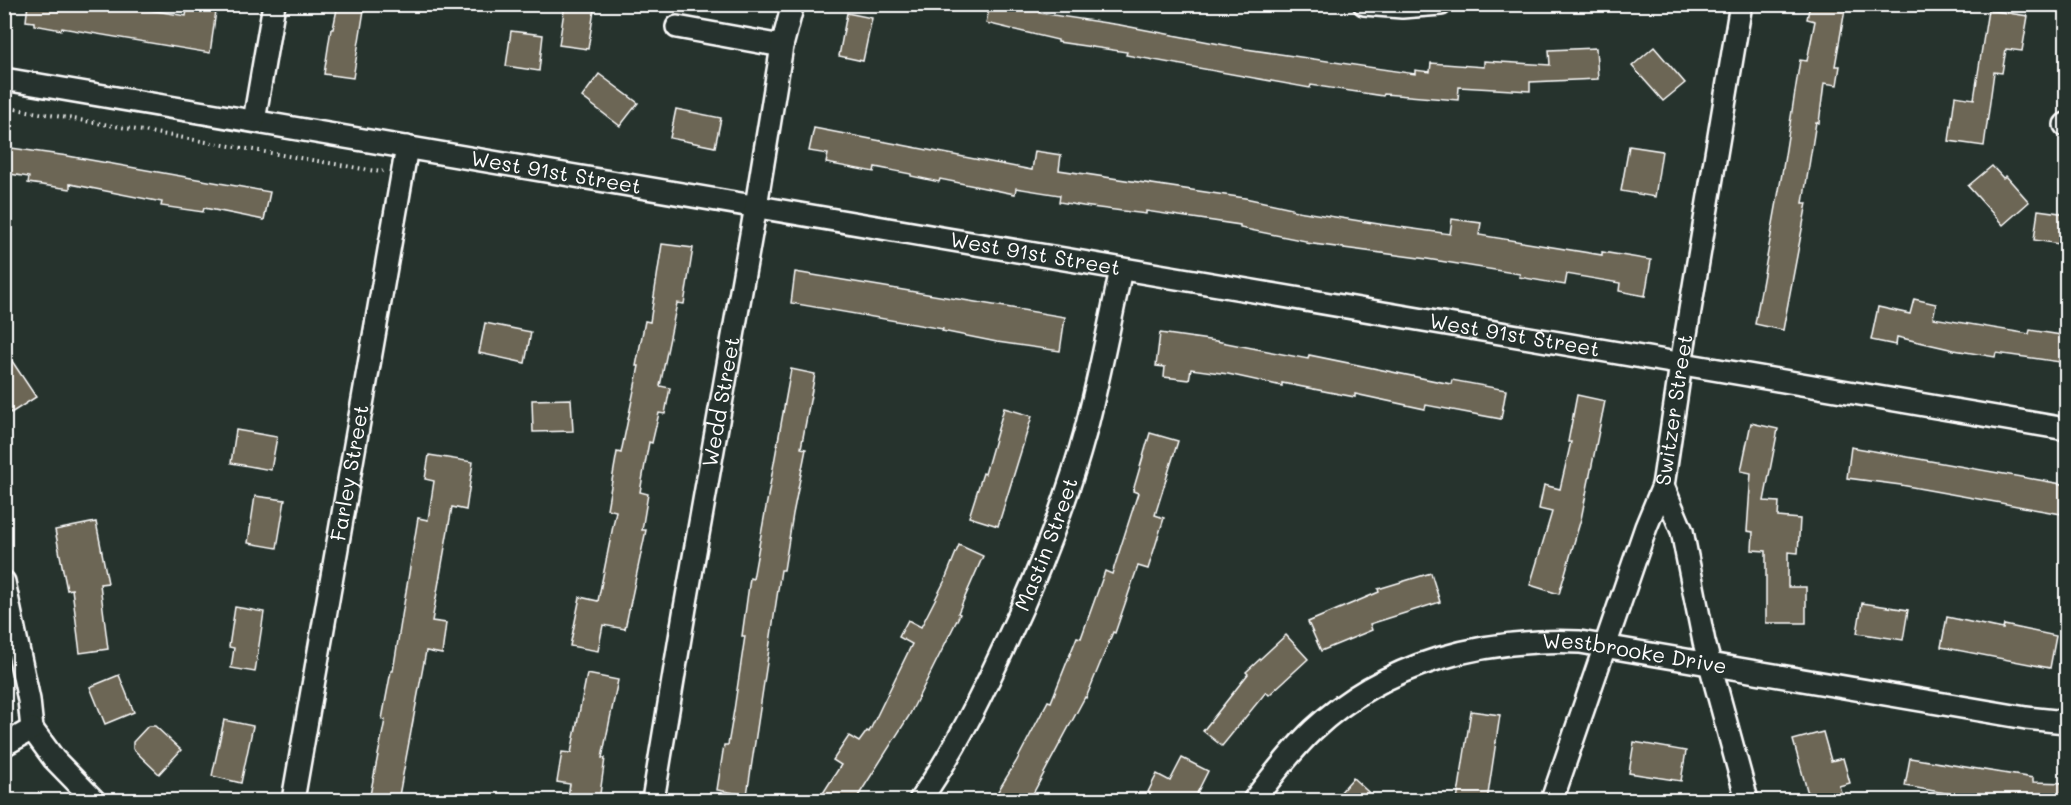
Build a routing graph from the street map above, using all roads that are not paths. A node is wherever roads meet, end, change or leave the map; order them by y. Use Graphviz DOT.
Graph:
graph roads {
  1 [pos="274,4"];
  2 [pos="793,4"];
  3 [pos="1364,4"];
  4 [pos="1441,4"];
  5 [pos="1740,4"];
  6 [pos="677,27"];
  7 [pos="782,46"];
  8 [pos="4,79"];
  9 [pos="254,121"];
  10 [pos="407,147"];
  11 [pos="756,206"];
  12 [pos="1121,268"];
  13 [pos="1681,364"];
  14 [pos="2067,429"];
  15 [pos="1663,486"];
  16 [pos="4,582"];
  17 [pos="1605,646"];
  18 [pos="1710,664"];
  19 [pos="2067,722"];
  20 [pos="32,729"];
  21 [pos="4,745"];
  22 [pos="94,801"];
  23 [pos="293,801"];
  24 [pos="653,801"];
  25 [pos="920,801"];
  26 [pos="1254,801"];
  27 [pos="1552,801"];
  28 [pos="1747,801"];
  1 -- 9 [label="street"];
  2 -- 7 [label="street, Wedd Street"];
  3 -- 4 [label="street"];
  5 -- 13 [label="street, Switzer Street"];
  6 -- 7 [label="street"];
  7 -- 11 [label="street, Wedd Street"];
  8 -- 9 [label="street, West 91st Street"];
  9 -- 10 [label="street, West 91st Street"];
  10 -- 11 [label="street, West 91st Street"];
  10 -- 23 [label="street, Farley Street"];
  11 -- 12 [label="street, West 91st Street"];
  11 -- 24 [label="street, Wedd Street"];
  12 -- 13 [label="street, West 91st Street"];
  12 -- 25 [label="street, Mastin Street"];
  13 -- 14 [label="street, West 91st Street"];
  13 -- 15 [label="street, Switzer Street"];
  15 -- 17 [label="street, Switzer Street"];
  15 -- 18 [label="street"];
  16 -- 20 [label="street"];
  17 -- 18 [label="street, Westbrooke Drive"];
  17 -- 26 [label="street, Westbrooke Drive"];
  17 -- 27 [label="street, Switzer Street"];
  18 -- 19 [label="street, Westbrooke Drive"];
  18 -- 28 [label="street"];
  20 -- 21 [label="street"];
  20 -- 22 [label="street"];
}
